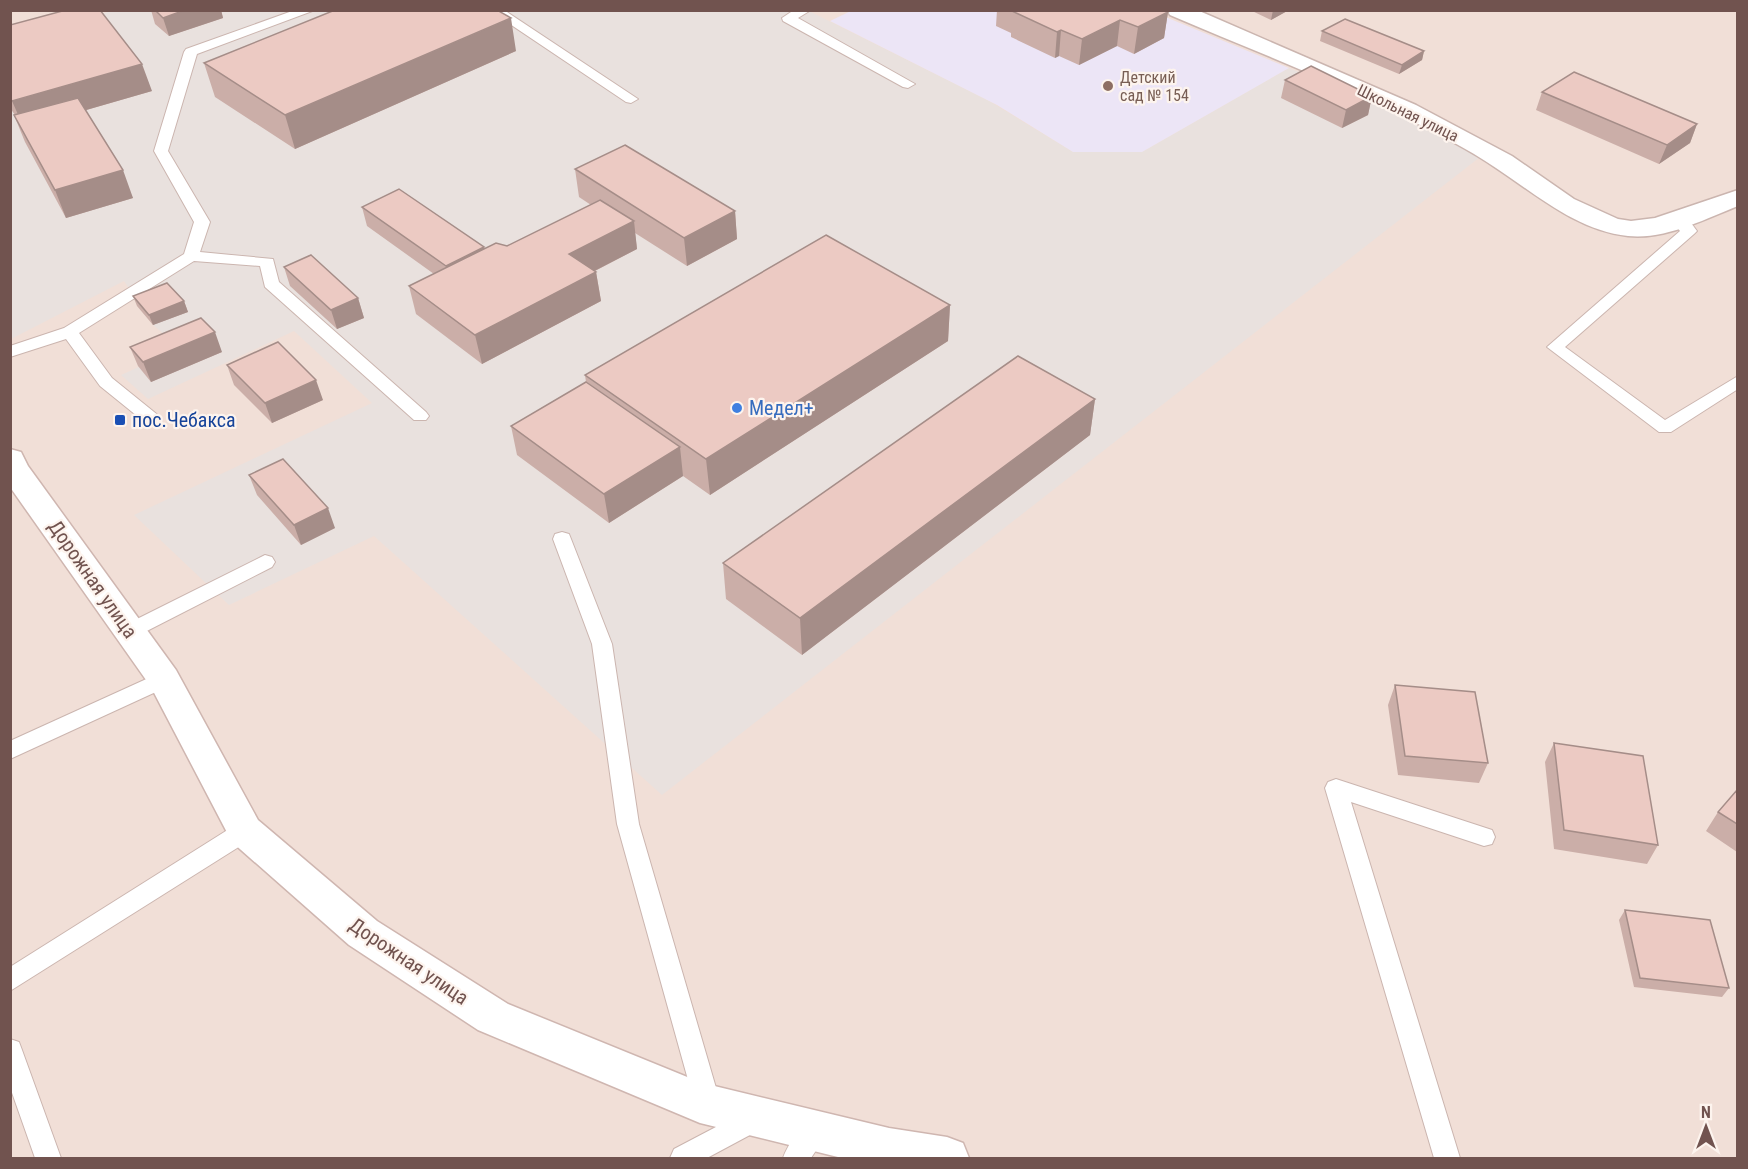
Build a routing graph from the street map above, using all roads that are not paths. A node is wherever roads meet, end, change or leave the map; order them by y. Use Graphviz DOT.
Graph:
graph roads {
  1 [pos="309,10"];
  2 [pos="495,10"];
  3 [pos="805,10"];
  4 [pos="1178,10"];
  5 [pos="908,84"];
  6 [pos="631,99"];
  7 [pos="1737,197"];
  8 [pos="1679,220"];
  9 [pos="191,256"];
  10 [pos="70,332"];
  11 [pos="10,352"];
  12 [pos="1737,381"];
  13 [pos="420,416"];
  14 [pos="153,420"];
  15 [pos="10,459"];
  16 [pos="562,539"];
  17 [pos="265,562"];
  18 [pos="130,631"];
  19 [pos="164,679"];
  20 [pos="10,752"];
  21 [pos="245,831"];
  22 [pos="1484,837"];
  23 [pos="10,980"];
  24 [pos="10,1050"];
  25 [pos="708,1105"];
  26 [pos="757,1117"];
  27 [pos="806,1145"];
  28 [pos="48,1158"];
  29 [pos="683,1158"];
  30 [pos="947,1158"];
  31 [pos="1447,1158"];
  1 -- 9 [label="lane"];
  2 -- 6 [label="lane"];
  3 -- 5 [label="lane"];
  4 -- 8 [label="street, Школьная улица"];
  7 -- 8 [label="street"];
  8 -- 12 [label="lane"];
  9 -- 10 [label="lane"];
  9 -- 13 [label="lane"];
  10 -- 11 [label="lane"];
  10 -- 14 [label="lane"];
  15 -- 18 [label="street, Дорожная улица"];
  16 -- 25 [label="lane"];
  17 -- 18 [label="lane"];
  18 -- 19 [label="street, Дорожная улица"];
  19 -- 20 [label="lane"];
  19 -- 21 [label="street, Дорожная улица"];
  21 -- 23 [label="lane"];
  21 -- 25 [label="street, Дорожная улица"];
  22 -- 31 [label="lane"];
  24 -- 28 [label="lane"];
  25 -- 26 [label="street, Дорожная улица"];
  26 -- 27 [label="street, Дорожная улица"];
  26 -- 29 [label="lane"];
  27 -- 30 [label="street, Дорожная улица"];
}
